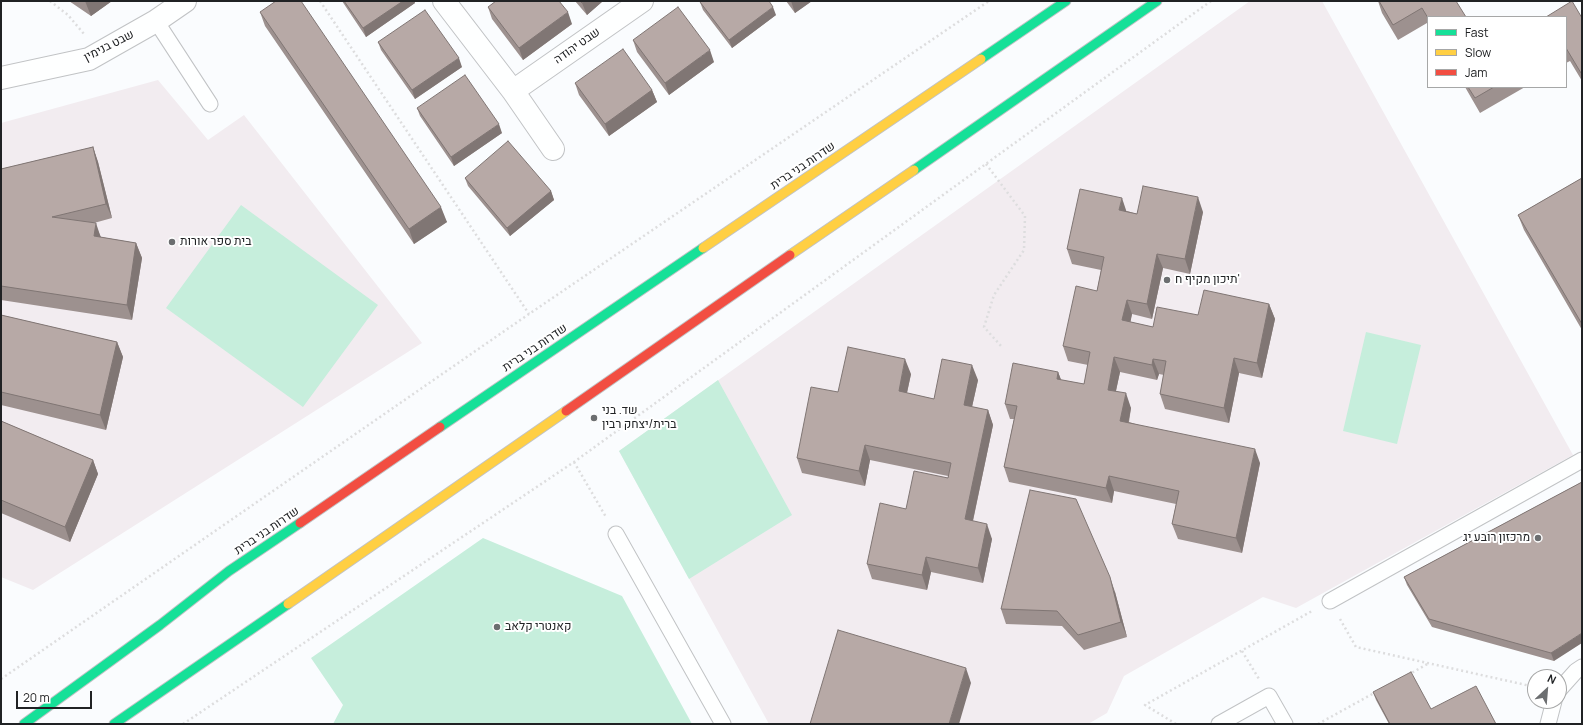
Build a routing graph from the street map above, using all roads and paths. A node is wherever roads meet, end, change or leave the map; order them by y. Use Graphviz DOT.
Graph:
graph roads {
  1 [pos="50,1"];
  2 [pos="186,1"];
  3 [pos="320,1"];
  4 [pos="642,1"];
  5 [pos="989,1"];
  6 [pos="1066,1"];
  7 [pos="1157,1"];
  8 [pos="1211,1"];
  9 [pos="448,2"];
  10 [pos="156,21"];
  11 [pos="86,36"];
  12 [pos="1,78"];
  13 [pos="513,91"];
  14 [pos="210,104"];
  15 [pos="553,149"];
  16 [pos="986,164"];
  17 [pos="529,314"];
  18 [pos="1001,346"];
  19 [pos="1582,460"];
  20 [pos="574,462"];
  21 [pos="616,534"];
  22 [pos="1330,601"];
  23 [pos="1242,651"];
  24 [pos="1429,663"];
  25 [pos="1582,667"];
  26 [pos="1401,678"];
  27 [pos="1,679"];
  28 [pos="1567,681"];
  29 [pos="1527,685"];
  30 [pos="1380,690"];
  31 [pos="1269,696"];
  32 [pos="1552,709"];
  33 [pos="24,724"];
  34 [pos="114,724"];
  35 [pos="183,724"];
  36 [pos="724,724"];
  37 [pos="1176,724"];
  38 [pos="1219,724"];
  39 [pos="1285,724"];
  40 [pos="1318,724"];
  41 [pos="1548,724"];
  1 -- 11 [label="path"];
  2 -- 10 [label="street, שבט בנימין"];
  3 -- 17 [label="path"];
  4 -- 13 [label="street, שבט יהודה"];
  5 -- 17 [label="path"];
  6 -- 33 [label="main road, שדרות בני ברית"];
  7 -- 34 [label="main road"];
  8 -- 16 [label="path"];
  9 -- 13 [label="street"];
  10 -- 12 [label="street, שבט בנימין"];
  10 -- 14 [label="lane"];
  13 -- 15 [label="street"];
  16 -- 18 [label="path"];
  16 -- 20 [label="path"];
  17 -- 27 [label="path"];
  19 -- 22 [label="lane"];
  20 -- 21 [label="path"];
  20 -- 35 [label="path"];
  21 -- 36 [label="lane"];
  22 -- 23 [label="path"];
  22 -- 24 [label="path"];
  23 -- 31 [label="path"];
  23 -- 37 [label="path"];
  24 -- 26 [label="path"];
  24 -- 29 [label="path"];
  25 -- 28 [label="lane"];
  30 -- 40 [label="path"];
  31 -- 38 [label="lane"];
  31 -- 39 [label="lane"];
  32 -- 41 [label="lane"];
}
